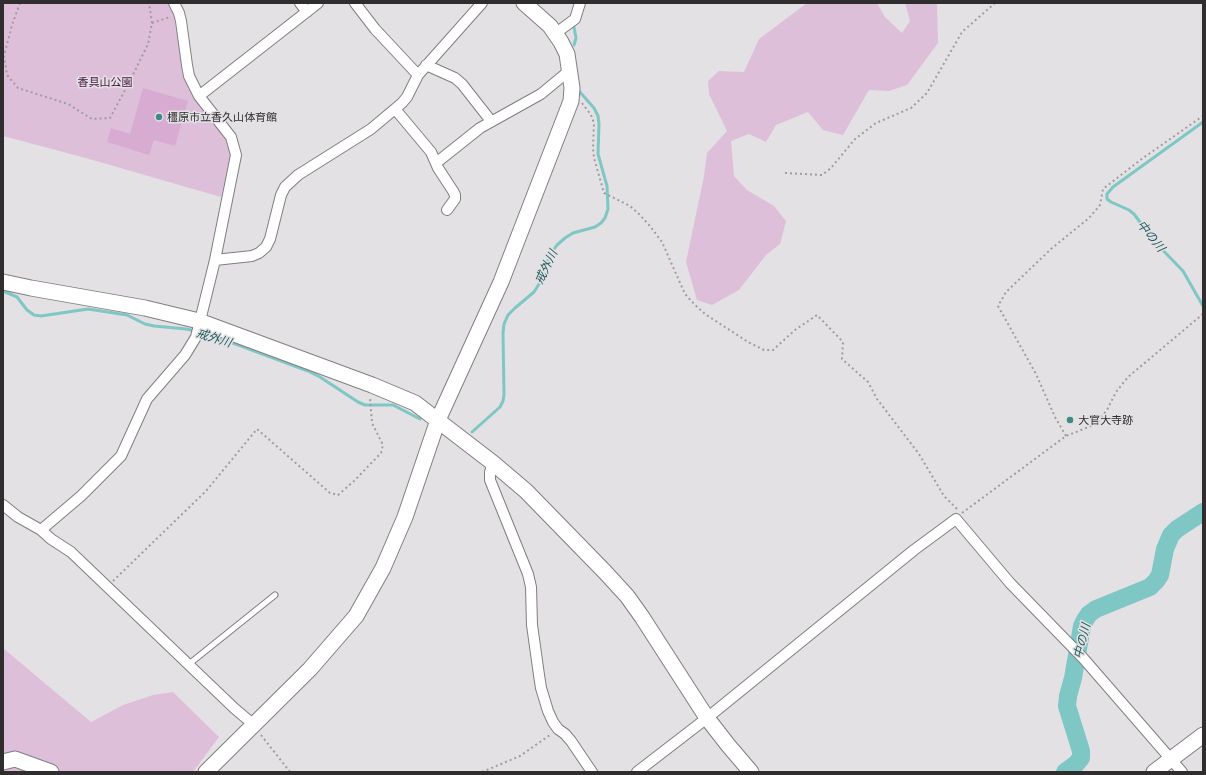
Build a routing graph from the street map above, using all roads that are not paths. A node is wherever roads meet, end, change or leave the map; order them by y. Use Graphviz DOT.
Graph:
graph roads {
  1 [pos="174,3"];
  2 [pos="300,3"];
  3 [pos="318,3"];
  4 [pos="355,3"];
  5 [pos="482,3"];
  6 [pos="524,3"];
  7 [pos="580,3"];
  8 [pos="307,12"];
  9 [pos="556,33"];
  10 [pos="426,66"];
  11 [pos="570,70"];
  12 [pos="418,75"];
  13 [pos="199,96"];
  14 [pos="395,109"];
  15 [pos="491,121"];
  16 [pos="436,163"];
  17 [pos="447,210"];
  18 [pos="215,260"];
  19 [pos="3,282"];
  20 [pos="199,321"];
  21 [pos="438,420"];
  22 [pos="494,463"];
  23 [pos="3,505"];
  24 [pos="41,530"];
  25 [pos="275,595"];
  26 [pos="189,664"];
  27 [pos="707,718"];
  28 [pos="254,725"];
  29 [pos="1203,735"];
  30 [pos="1172,758"];
  31 [pos="3,762"];
  32 [pos="51,772"];
  33 [pos="206,772"];
  34 [pos="592,772"];
  35 [pos="636,772"];
  36 [pos="751,772"];
  37 [pos="1154,772"];
  38 [pos="1182,772"];
  1 -- 13 [label="street"];
  2 -- 8 [label="street"];
  3 -- 8 [label="street"];
  4 -- 12 [label="street"];
  5 -- 10 [label="street"];
  6 -- 9 [label="street"];
  7 -- 9 [label="street"];
  8 -- 13 [label="street"];
  9 -- 11 [label="street"];
  10 -- 12 [label="street"];
  10 -- 15 [label="street"];
  11 -- 15 [label="street"];
  11 -- 21 [label="street"];
  12 -- 14 [label="street"];
  13 -- 18 [label="street"];
  14 -- 16 [label="street"];
  14 -- 18 [label="street"];
  15 -- 16 [label="street"];
  16 -- 17 [label="street"];
  18 -- 20 [label="street"];
  19 -- 20 [label="street"];
  20 -- 21 [label="street"];
  20 -- 24 [label="street"];
  21 -- 22 [label="street"];
  21 -- 28 [label="street"];
  22 -- 27 [label="street"];
  22 -- 34 [label="street"];
  23 -- 24 [label="street"];
  24 -- 26 [label="street"];
  25 -- 26 [label="lane"];
  26 -- 28 [label="street"];
  27 -- 30 [label="street"];
  27 -- 35 [label="street"];
  27 -- 36 [label="street"];
  28 -- 33 [label="street"];
  29 -- 30 [label="street"];
  30 -- 37 [label="street"];
  30 -- 38 [label="street"];
  31 -- 32 [label="street"];
}
